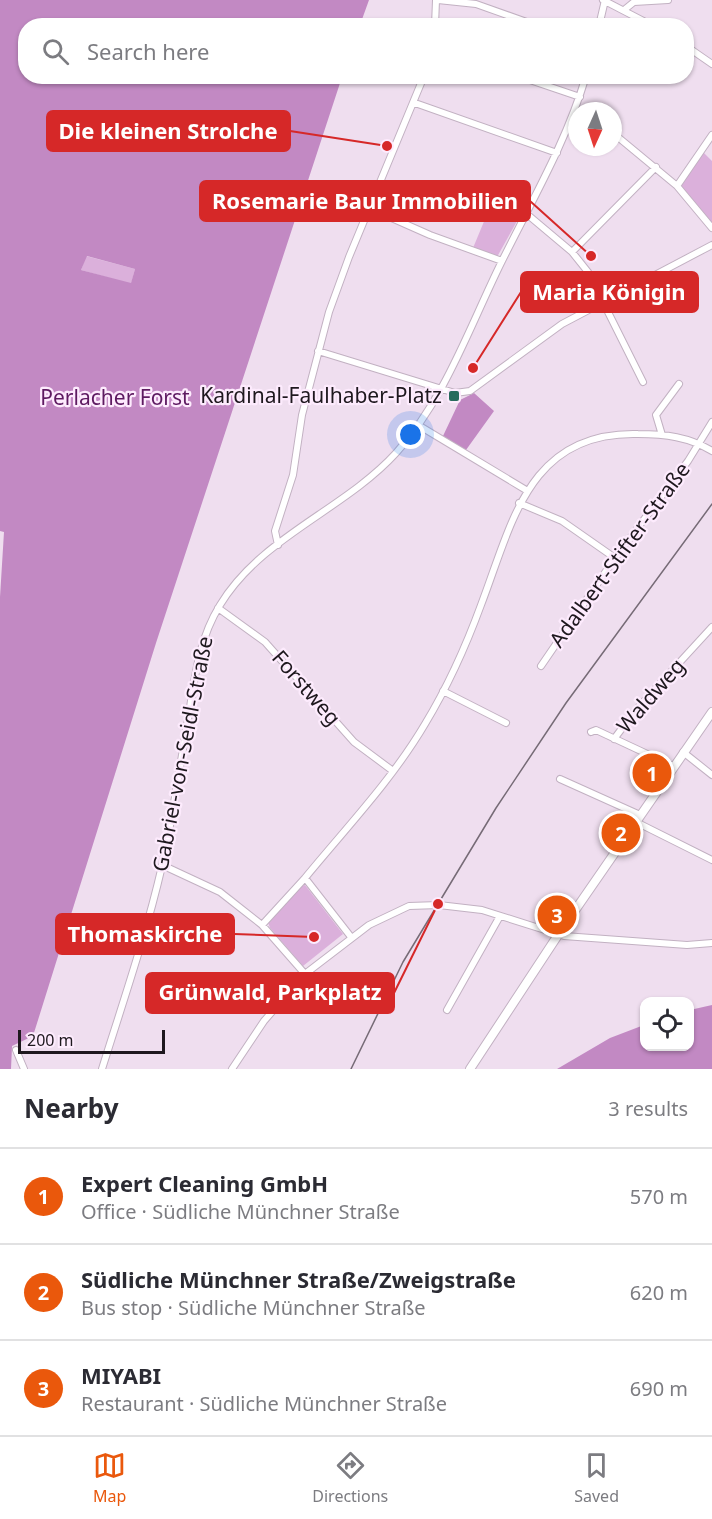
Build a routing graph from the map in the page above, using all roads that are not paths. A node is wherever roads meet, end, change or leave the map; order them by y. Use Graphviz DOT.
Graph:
graph roads {
  1 [pos="437,0"];
  2 [pos="604,0"];
  3 [pos="668,0"];
  4 [pos="624,10"];
  5 [pos="436,18"];
  6 [pos="515,18"];
  7 [pos="601,18"];
  8 [pos="638,18"];
  9 [pos="694,51"];
  10 [pos="712,64"];
  11 [pos="421,84"];
  12 [pos="542,84"];
  13 [pos="584,84"];
  14 [pos="580,97"];
  15 [pos="580,102"];
  16 [pos="415,103"];
  17 [pos="568,131"];
  18 [pos="712,135"];
  19 [pos="622,140"];
  20 [pos="557,153"];
  21 [pos="656,167"];
  22 [pos="676,186"];
  23 [pos="369,207"];
  24 [pos="528,215"];
  25 [pos="712,228"];
  26 [pos="712,245"];
  27 [pos="572,252"];
  28 [pos="502,261"];
  29 [pos="603,301"];
  30 [pos="318,351"];
  31 [pos="643,382"];
  32 [pos="679,384"];
  33 [pos="442,387"];
  34 [pos="712,422"];
  35 [pos="418,425"];
  36 [pos="662,435"];
  37 [pos="700,444"];
  38 [pos="712,451"];
  39 [pos="526,490"];
  40 [pos="519,503"];
  41 [pos="278,544"];
  42 [pos="615,558"];
  43 [pos="218,608"];
  44 [pos="712,627"];
  45 [pos="541,666"];
  46 [pos="443,691"];
  47 [pos="712,712"];
  48 [pos="506,723"];
  49 [pos="591,732"];
  50 [pos="614,739"];
  51 [pos="683,752"];
  52 [pos="673,766"];
  53 [pos="393,771"];
  54 [pos="712,775"];
  55 [pos="560,779"];
  56 [pos="638,818"];
  57 [pos="712,860"];
  58 [pos="162,865"];
  59 [pos="305,878"];
  60 [pos="500,916"];
  61 [pos="262,925"];
  62 [pos="558,935"];
  63 [pos="351,937"];
  64 [pos="712,943"];
  65 [pos="305,974"];
  66 [pos="447,1010"];
  67 [pos="16,1050"];
  68 [pos="24,1069"];
  69 [pos="102,1069"];
  70 [pos="232,1069"];
  71 [pos="470,1069"];
  1 -- 5 [label="street"];
  1 -- 6 [label="street"];
  2 -- 4 [label="street"];
  2 -- 7 [label="street"];
  3 -- 4 [label="street"];
  4 -- 8 [label="street"];
  9 -- 10 [label="street"];
  11 -- 16 [label="street"];
  12 -- 14 [label="street"];
  13 -- 14 [label="street, Gabriel-von-Seidl-Straße"];
  14 -- 15 [label="street, Gabriel-von-Seidl-Straße"];
  16 -- 20 [label="street"];
  16 -- 23 [label="street"];
  17 -- 20 [label="street, Gabriel-von-Seidl-Straße"];
  18 -- 22 [label="street"];
  19 -- 21 [label="street"];
  20 -- 24 [label="street, Gabriel-von-Seidl-Straße"];
  21 -- 22 [label="street"];
  21 -- 27 [label="street"];
  22 -- 25 [label="street"];
  23 -- 28 [label="street"];
  23 -- 30 [label="street"];
  24 -- 27 [label="street"];
  24 -- 28 [label="street, Gabriel-von-Seidl-Straße"];
  26 -- 29 [label="street"];
  27 -- 29 [label="street"];
  28 -- 33 [label="street, Gabriel-von-Seidl-Straße"];
  29 -- 31 [label="street"];
  29 -- 33 [label="street"];
  30 -- 33 [label="street"];
  30 -- 41 [label="street"];
  32 -- 36 [label="street"];
  33 -- 35 [label="street, Gabriel-von-Seidl-Straße"];
  34 -- 37 [label="street, Adalbert-Stifter-Straße"];
  35 -- 39 [label="street"];
  35 -- 41 [label="street, Gabriel-von-Seidl-Straße"];
  36 -- 37 [label="street"];
  36 -- 39 [label="street"];
  37 -- 38 [label="street"];
  37 -- 42 [label="street, Adalbert-Stifter-Straße"];
  39 -- 40 [label="street"];
  40 -- 42 [label="street"];
  40 -- 46 [label="street"];
  41 -- 43 [label="street, Gabriel-von-Seidl-Straße"];
  42 -- 45 [label="street, Adalbert-Stifter-Straße"];
  43 -- 53 [label="street, Forstweg"];
  43 -- 58 [label="street, Gabriel-von-Seidl-Straße"];
  44 -- 50 [label="street, Waldweg"];
  46 -- 48 [label="street"];
  46 -- 53 [label="street"];
  47 -- 51 [label="main road"];
  49 -- 50 [label="street, Waldweg"];
  50 -- 52 [label="street, Waldweg"];
  51 -- 52 [label="main road"];
  51 -- 54 [label="street"];
  52 -- 56 [label="main road"];
  53 -- 59 [label="street"];
  55 -- 56 [label="street"];
  56 -- 57 [label="street"];
  56 -- 62 [label="main road"];
  58 -- 61 [label="street"];
  58 -- 69 [label="street, Gabriel-von-Seidl-Straße"];
  59 -- 61 [label="street"];
  59 -- 63 [label="street"];
  60 -- 62 [label="street"];
  60 -- 63 [label="street"];
  60 -- 66 [label="street"];
  61 -- 65 [label="street"];
  62 -- 64 [label="street"];
  62 -- 71 [label="main road"];
  63 -- 65 [label="street"];
  65 -- 70 [label="street"];
  67 -- 68 [label="street"];
}
